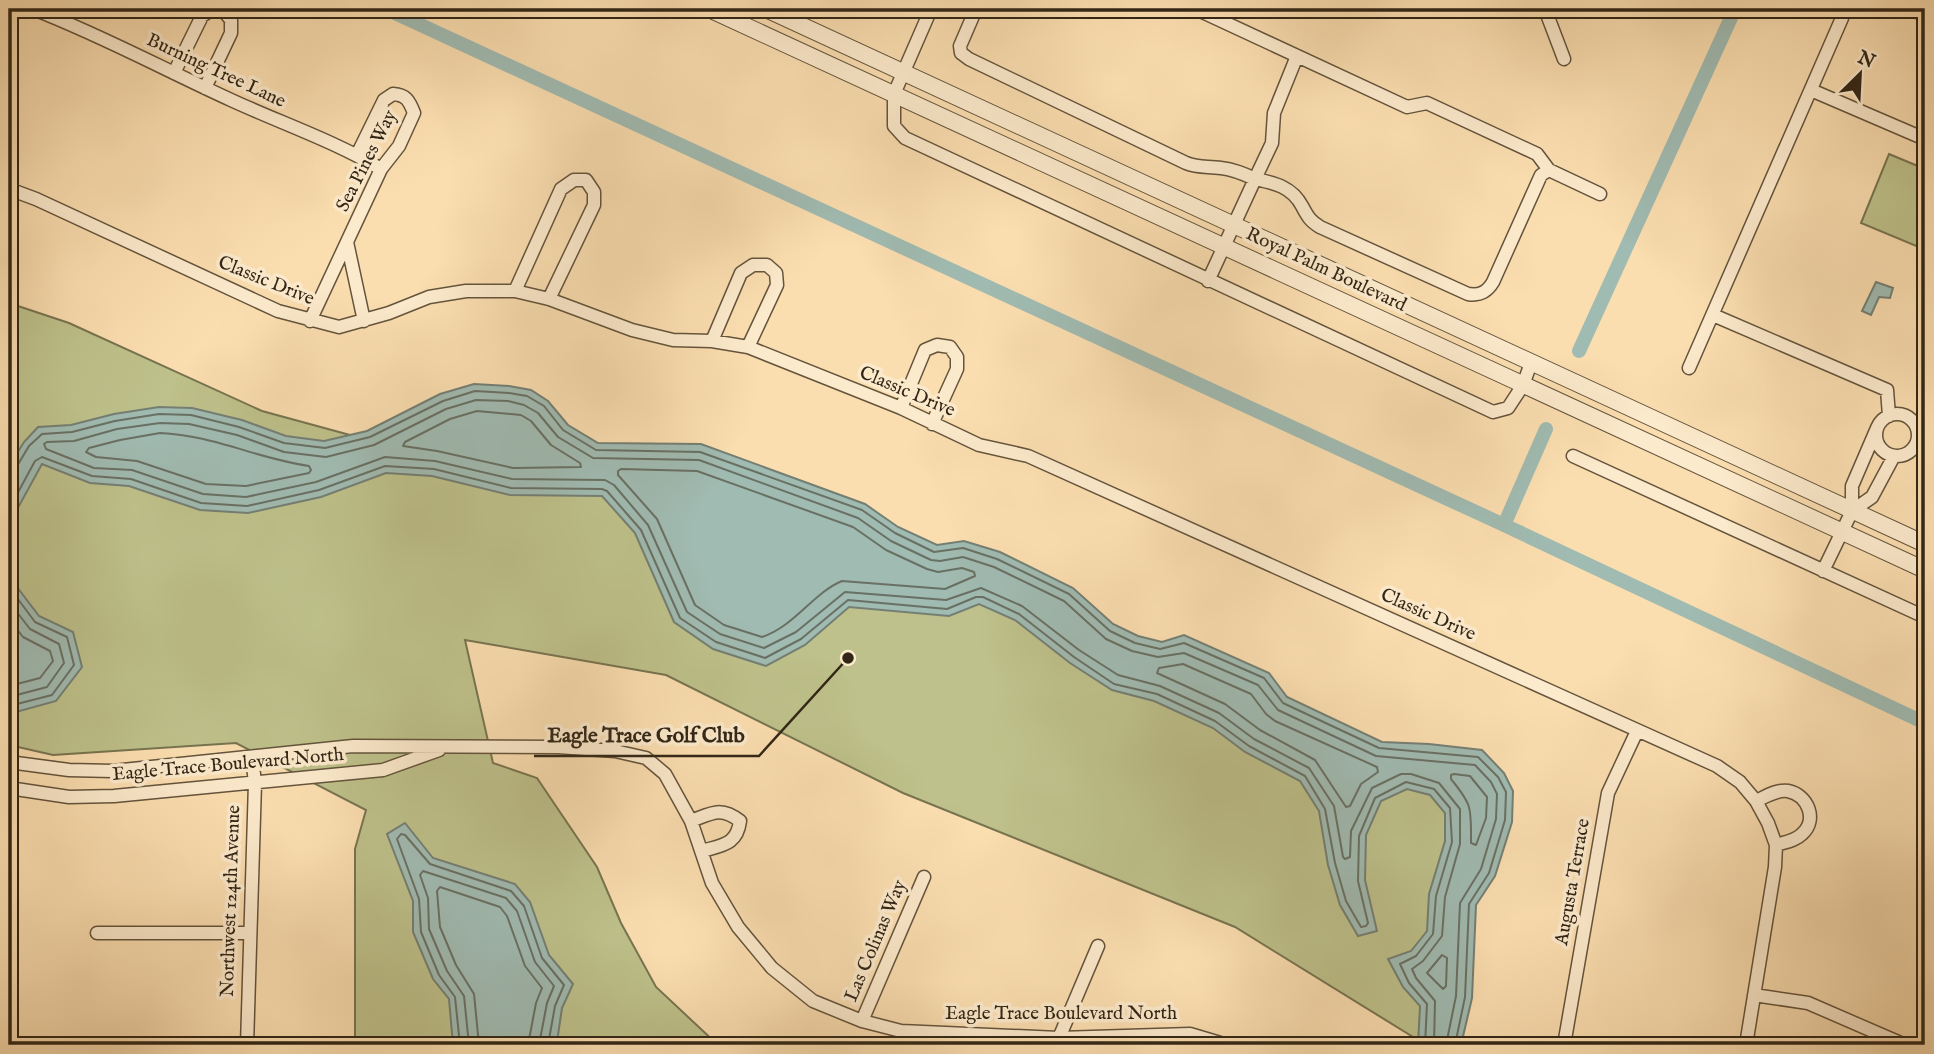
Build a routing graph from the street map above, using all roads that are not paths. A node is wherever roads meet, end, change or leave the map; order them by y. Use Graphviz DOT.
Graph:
graph roads {
  1 [pos="33,9"];
  2 [pos="709,9"];
  3 [pos="766,9"];
  4 [pos="931,9"];
  5 [pos="976,9"];
  6 [pos="1196,9"];
  7 [pos="1545,9"];
  8 [pos="1842,18"];
  9 [pos="1297,56"];
  10 [pos="1564,60"];
  11 [pos="903,72"];
  12 [pos="174,74"];
  13 [pos="205,88"];
  14 [pos="1811,89"];
  15 [pos="894,93"];
  16 [pos="1925,139"];
  17 [pos="357,155"];
  18 [pos="382,169"];
  19 [pos="1549,170"];
  20 [pos="1255,179"];
  21 [pos="9,189"];
  22 [pos="1600,194"];
  23 [pos="1233,225"];
  24 [pos="347,242"];
  25 [pos="1224,246"];
  26 [pos="1208,281"];
  27 [pos="515,291"];
  28 [pos="549,299"];
  29 [pos="1713,314"];
  30 [pos="310,321"];
  31 [pos="364,321"];
  32 [pos="712,341"];
  33 [pos="748,348"];
  34 [pos="1531,363"];
  35 [pos="1689,368"];
  36 [pos="1523,385"];
  37 [pos="901,408"];
  38 [pos="1889,416"];
  39 [pos="932,424"];
  40 [pos="1877,428"];
  41 [pos="1920,445"];
  42 [pos="1573,456"];
  43 [pos="1894,456"];
  44 [pos="1852,511"];
  45 [pos="1842,532"];
  46 [pos="1925,544"];
  47 [pos="1925,570"];
  48 [pos="1823,571"];
  49 [pos="1925,617"];
  50 [pos="1637,731"];
  51 [pos="446,747"];
  52 [pos="252,758"];
  53 [pos="9,762"];
  54 [pos="254,783"];
  55 [pos="9,788"];
  56 [pos="1756,801"];
  57 [pos="691,821"];
  58 [pos="1776,845"];
  59 [pos="702,851"];
  60 [pos="924,877"];
  61 [pos="97,933"];
  62 [pos="248,933"];
  63 [pos="1098,946"];
  64 [pos="1754,995"];
  65 [pos="862,1021"];
  66 [pos="1059,1038"];
  67 [pos="247,1045"];
  68 [pos="1227,1045"];
  69 [pos="1564,1045"];
  70 [pos="1746,1045"];
  71 [pos="1905,1045"];
  1 -- 12 [label="street, Burning Tree Lane"];
  2 -- 15 [label="street, Royal Palm Boulevard"];
  3 -- 11 [label="street, Royal Palm Boulevard"];
  4 -- 11 [label="street"];
  5 -- 20 [label="street"];
  6 -- 9 [label="street"];
  7 -- 10 [label="street"];
  8 -- 14 [label="street"];
  9 -- 19 [label="street"];
  9 -- 20 [label="street"];
  11 -- 15 [label="street"];
  11 -- 23 [label="street, Royal Palm Boulevard"];
  12 -- 13 [label="street, Burning Tree Lane"];
  12 -- 13 [label="street"];
  13 -- 17 [label="street, Burning Tree Lane"];
  14 -- 16 [label="street"];
  14 -- 29 [label="street"];
  15 -- 25 [label="street, Royal Palm Boulevard"];
  15 -- 26 [label="street"];
  17 -- 18 [label="street, Burning Tree Lane"];
  17 -- 18 [label="street, Sea Pines Way"];
  18 -- 24 [label="street, Sea Pines Way"];
  19 -- 20 [label="street"];
  19 -- 22 [label="street"];
  20 -- 23 [label="street"];
  21 -- 30 [label="street, Classic Drive"];
  23 -- 25 [label="street"];
  23 -- 34 [label="street, Royal Palm Boulevard"];
  24 -- 30 [label="street, Sea Pines Way"];
  24 -- 31 [label="street"];
  25 -- 26 [label="street"];
  25 -- 36 [label="street, Royal Palm Boulevard"];
  26 -- 36 [label="street"];
  27 -- 28 [label="street, Classic Drive"];
  27 -- 28 [label="street"];
  27 -- 31 [label="street, Classic Drive"];
  28 -- 32 [label="street, Classic Drive"];
  29 -- 35 [label="street"];
  29 -- 38 [label="street"];
  30 -- 31 [label="street, Classic Drive"];
  32 -- 33 [label="street, Classic Drive"];
  32 -- 33 [label="street"];
  33 -- 37 [label="street, Classic Drive"];
  34 -- 36 [label="street"];
  34 -- 44 [label="street, Royal Palm Boulevard"];
  36 -- 45 [label="street, Royal Palm Boulevard"];
  37 -- 39 [label="street, Classic Drive"];
  37 -- 39 [label="street"];
  38 -- 40 [label="street"];
  38 -- 41 [label="street"];
  39 -- 50 [label="street, Classic Drive"];
  40 -- 43 [label="street"];
  40 -- 44 [label="street"];
  41 -- 43 [label="street"];
  42 -- 48 [label="street"];
  43 -- 44 [label="street"];
  44 -- 45 [label="street"];
  44 -- 46 [label="street, Royal Palm Boulevard"];
  45 -- 47 [label="street, Royal Palm Boulevard"];
  45 -- 48 [label="street"];
  48 -- 49 [label="street"];
  50 -- 56 [label="street, Classic Drive"];
  50 -- 69 [label="street, Augusta Terrace"];
  51 -- 52 [label="street, Eagle Trace Boulevard North"];
  51 -- 54 [label="street, Eagle Trace Boulevard North"];
  51 -- 57 [label="street, Eagle Trace Boulevard North"];
  52 -- 53 [label="street, Eagle Trace Boulevard North"];
  52 -- 54 [label="street, Northwest 124th Avenue"];
  54 -- 55 [label="street, Eagle Trace Boulevard North"];
  54 -- 62 [label="street, Northwest 124th Avenue"];
  56 -- 58 [label="street, Classic Drive"];
  56 -- 58 [label="street"];
  57 -- 59 [label="street, Eagle Trace Boulevard North"];
  57 -- 59 [label="street"];
  58 -- 64 [label="street, Classic Drive"];
  59 -- 65 [label="street, Eagle Trace Boulevard North"];
  60 -- 65 [label="street, Las Colinas Way"];
  61 -- 62 [label="street"];
  62 -- 67 [label="street, Northwest 124th Avenue"];
  63 -- 66 [label="street"];
  64 -- 70 [label="street, Classic Drive"];
  64 -- 71 [label="street"];
  65 -- 66 [label="street, Eagle Trace Boulevard North"];
  66 -- 68 [label="street, Eagle Trace Boulevard North"];
}
